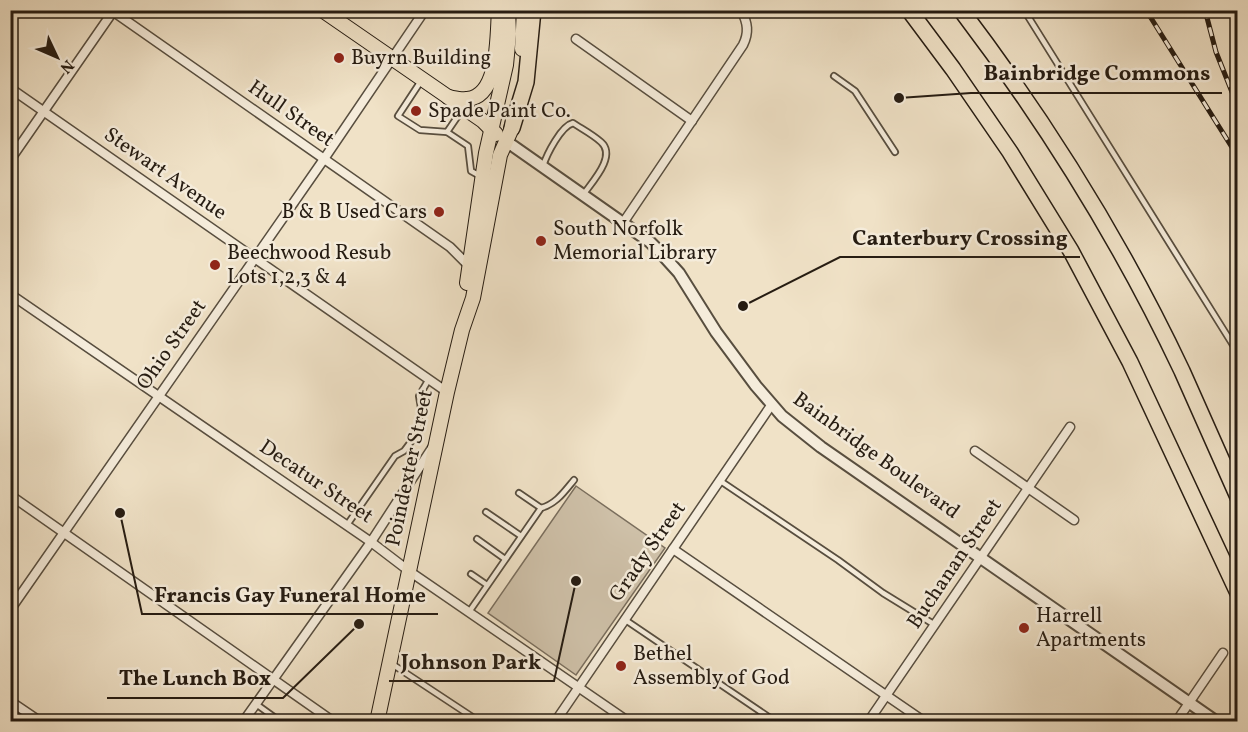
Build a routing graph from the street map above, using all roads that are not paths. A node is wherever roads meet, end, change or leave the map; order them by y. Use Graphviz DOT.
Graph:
graph roads {
  1 [pos="322,10"];
  2 [pos="425,10"];
  3 [pos="499,10"];
  4 [pos="508,10"];
  5 [pos="524,10"];
  6 [pos="533,10"];
  7 [pos="741,10"];
  8 [pos="909,10"];
  9 [pos="961,10"];
  10 [pos="966,10"];
  11 [pos="1023,10"];
  12 [pos="1234,10"];
  13 [pos="113,11"];
  14 [pos="1238,22"];
  15 [pos="576,39"];
  16 [pos="987,45"];
  17 [pos="391,59"];
  18 [pos="834,76"];
  19 [pos="422,80"];
  20 [pos="10,88"];
  21 [pos="447,97"];
  22 [pos="463,108"];
  23 [pos="44,111"];
  24 [pos="692,122"];
  25 [pos="491,129"];
  26 [pos="447,132"];
  27 [pos="509,135"];
  28 [pos="895,152"];
  29 [pos="324,159"];
  30 [pos="10,160"];
  31 [pos="542,167"];
  32 [pos="482,177"];
  33 [pos="583,195"];
  34 [pos="623,223"];
  35 [pos="473,237"];
  36 [pos="450,247"];
  37 [pos="254,258"];
  38 [pos="469,266"];
  39 [pos="10,294"];
  40 [pos="462,330"];
  41 [pos="1238,352"];
  42 [pos="429,379"];
  43 [pos="447,392"];
  44 [pos="158,396"];
  45 [pos="772,404"];
  46 [pos="1070,427"];
  47 [pos="438,439"];
  48 [pos="975,451"];
  49 [pos="574,480"];
  50 [pos="719,480"];
  51 [pos="1028,488"];
  52 [pos="519,493"];
  53 [pos="10,495"];
  54 [pos="1238,497"];
  55 [pos="541,508"];
  56 [pos="486,512"];
  57 [pos="1074,520"];
  58 [pos="347,525"];
  59 [pos="64,532"];
  60 [pos="521,536"];
  61 [pos="477,539"];
  62 [pos="371,542"];
  63 [pos="673,549"];
  64 [pos="981,558"];
  65 [pos="505,559"];
  66 [pos="409,571"];
  67 [pos="471,574"];
  68 [pos="487,585"];
  69 [pos="1238,593"];
  70 [pos="10,610"];
  71 [pos="469,612"];
  72 [pos="624,619"];
  73 [pos="935,625"];
  74 [pos="1223,653"];
  75 [pos="390,662"];
  76 [pos="273,679"];
  77 [pos="579,687"];
  78 [pos="887,695"];
  79 [pos="10,701"];
  80 [pos="1190,702"];
  81 [pos="256,704"];
  82 [pos="41,722"];
  83 [pos="243,722"];
  84 [pos="281,722"];
  85 [pos="334,722"];
  86 [pos="377,722"];
  87 [pos="480,722"];
  88 [pos="555,722"];
  89 [pos="629,722"];
  90 [pos="776,722"];
  91 [pos="868,722"];
  92 [pos="925,722"];
  93 [pos="1176,722"];
  94 [pos="1216,722"];
  1 -- 17 [label="main road, Bainbridge Boulevard"];
  2 -- 17 [label="street, Ohio Street"];
  3 -- 21 [label="main road"];
  4 -- 25 [label="main road, Poindexter Street"];
  5 -- 27 [label="main road, Poindexter Street"];
  6 -- 27 [label="highway"];
  7 -- 24 [label="street"];
  8 -- 69 [label="highway"];
  9 -- 16 [label="highway"];
  10 -- 16 [label="highway"];
  11 -- 41 [label="lane"];
  12 -- 14 [label="lane"];
  13 -- 23 [label="street"];
  13 -- 29 [label="street, Hull Street"];
  15 -- 24 [label="street"];
  16 -- 54 [label="highway"];
  17 -- 19 [label="main road, Bainbridge Boulevard"];
  17 -- 29 [label="street, Ohio Street"];
  18 -- 28 [label="lane"];
  19 -- 21 [label="main road, Bainbridge Boulevard"];
  19 -- 26 [label="lane"];
  20 -- 23 [label="street, Stewart Avenue"];
  21 -- 22 [label="main road, Bainbridge Boulevard"];
  22 -- 25 [label="main road, Bainbridge Boulevard"];
  22 -- 26 [label="lane"];
  23 -- 30 [label="street"];
  23 -- 37 [label="street, Stewart Avenue"];
  24 -- 34 [label="street"];
  25 -- 27 [label="main road, Bainbridge Boulevard"];
  25 -- 32 [label="main road, Poindexter Street"];
  26 -- 32 [label="lane"];
  27 -- 31 [label="street, Bainbridge Boulevard"];
  27 -- 40 [label="main road, Poindexter Street"];
  29 -- 36 [label="street, Hull Street"];
  29 -- 37 [label="street, Ohio Street"];
  31 -- 33 [label="street, Bainbridge Boulevard"];
  31 -- 33 [label="lane"];
  32 -- 35 [label="main road, Poindexter Street"];
  33 -- 34 [label="street, Bainbridge Boulevard"];
  34 -- 45 [label="street, Bainbridge Boulevard"];
  35 -- 36 [label="street"];
  35 -- 38 [label="main road, Poindexter Street"];
  36 -- 38 [label="street, Hull Street"];
  37 -- 42 [label="street, Stewart Avenue"];
  37 -- 44 [label="street, Ohio Street"];
  38 -- 40 [label="main road, Poindexter Street"];
  39 -- 44 [label="street, Decatur Street"];
  40 -- 43 [label="main road, Poindexter Street"];
  42 -- 43 [label="street, Stewart Avenue"];
  42 -- 58 [label="lane"];
  43 -- 47 [label="main road, Poindexter Street"];
  44 -- 58 [label="street, Decatur Street"];
  44 -- 59 [label="street, Ohio Street"];
  45 -- 50 [label="street, Grady Street"];
  45 -- 64 [label="street, Bainbridge Boulevard"];
  46 -- 51 [label="street, Buchanan Street"];
  47 -- 62 [label="street"];
  47 -- 66 [label="main road, Poindexter Street"];
  48 -- 51 [label="street"];
  49 -- 55 [label="lane"];
  50 -- 63 [label="street, Grady Street"];
  50 -- 73 [label="lane"];
  51 -- 57 [label="street"];
  51 -- 64 [label="street, Buchanan Street"];
  52 -- 55 [label="lane"];
  53 -- 59 [label="street"];
  55 -- 60 [label="lane"];
  56 -- 60 [label="lane"];
  58 -- 62 [label="street, Decatur Street"];
  59 -- 70 [label="street, Ohio Street"];
  59 -- 76 [label="street"];
  60 -- 65 [label="lane"];
  61 -- 65 [label="lane"];
  62 -- 66 [label="street, Decatur Street"];
  62 -- 76 [label="street"];
  63 -- 72 [label="street, Grady Street"];
  63 -- 78 [label="street"];
  64 -- 73 [label="street, Buchanan Street"];
  64 -- 80 [label="street, Bainbridge Boulevard"];
  65 -- 68 [label="lane"];
  66 -- 71 [label="street, Decatur Street"];
  66 -- 75 [label="main road, Poindexter Street"];
  67 -- 68 [label="lane"];
  68 -- 71 [label="lane"];
  71 -- 77 [label="street, Decatur Street"];
  72 -- 77 [label="street, Grady Street"];
  72 -- 90 [label="lane"];
  73 -- 78 [label="street, Buchanan Street"];
  74 -- 80 [label="street"];
  75 -- 86 [label="main road, Poindexter Street"];
  75 -- 87 [label="lane"];
  76 -- 81 [label="street"];
  76 -- 85 [label="street"];
  77 -- 88 [label="street, Grady Street"];
  77 -- 89 [label="street, Decatur Street"];
  78 -- 91 [label="street, Buchanan Street"];
  78 -- 92 [label="street"];
  79 -- 82 [label="street"];
  80 -- 93 [label="street"];
  80 -- 94 [label="street, Bainbridge Boulevard"];
  81 -- 83 [label="street"];
  81 -- 84 [label="lane"];
}
